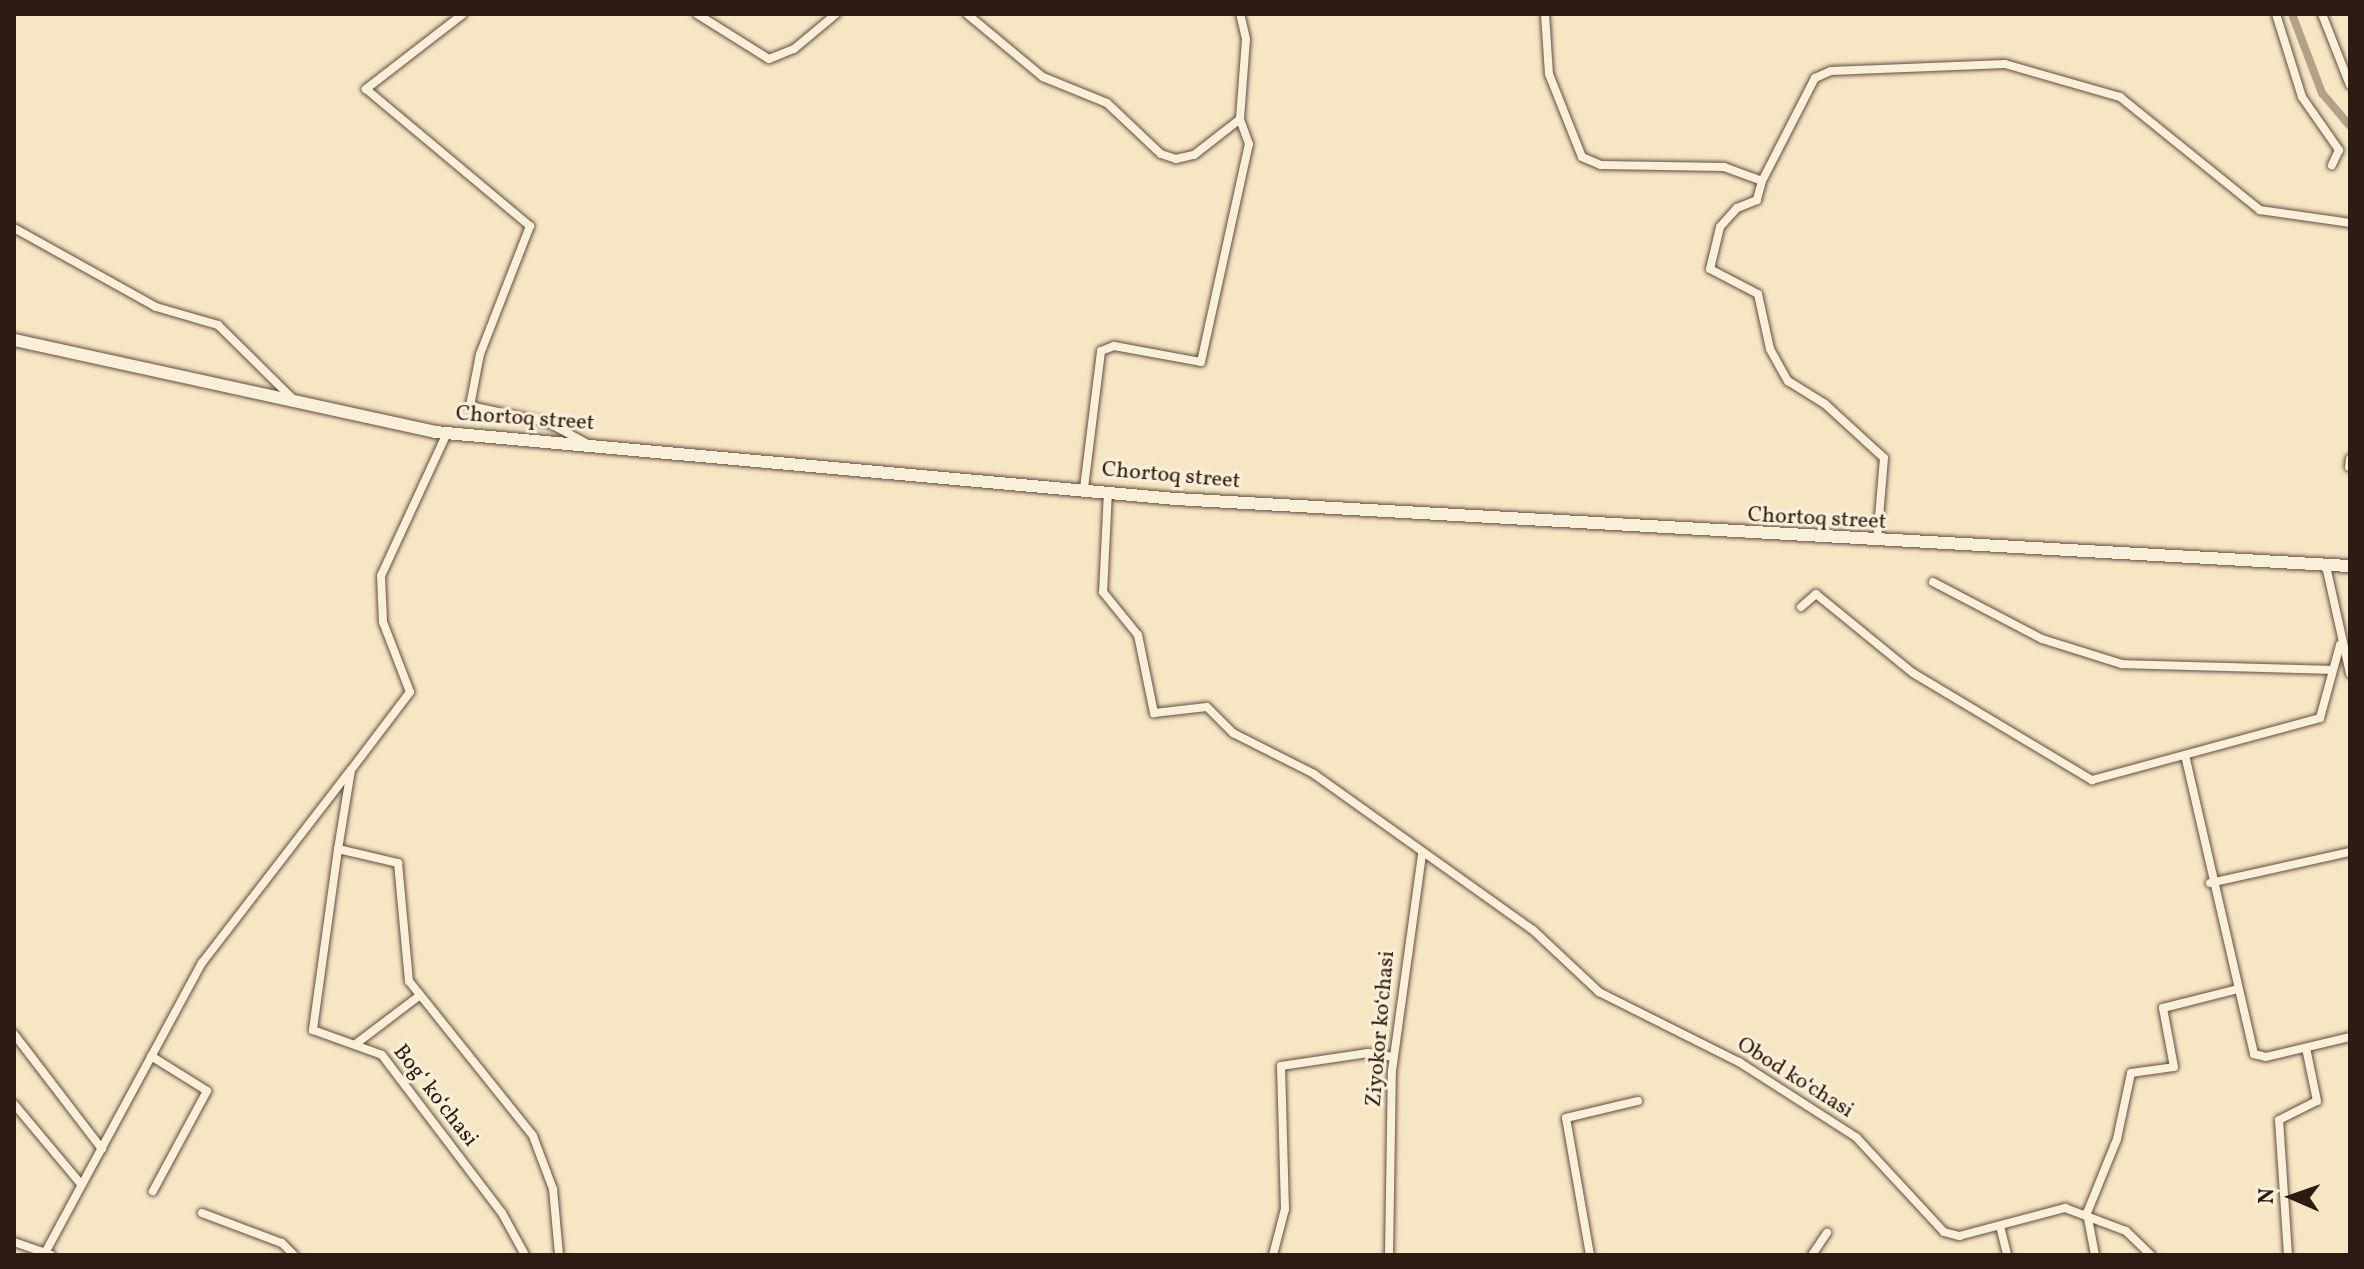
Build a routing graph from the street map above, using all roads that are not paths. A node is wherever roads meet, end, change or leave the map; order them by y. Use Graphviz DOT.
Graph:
graph roads {
  1 [pos="463,14"];
  2 [pos="697,14"];
  3 [pos="836,14"];
  4 [pos="967,14"];
  5 [pos="1240,14"];
  6 [pos="1545,14"];
  7 [pos="2276,14"];
  8 [pos="2322,14"];
  9 [pos="2350,85"];
  10 [pos="1240,119"];
  11 [pos="2332,165"];
  12 [pos="1762,181"];
  13 [pos="2350,223"];
  14 [pos="14,228"];
  15 [pos="14,340"];
  16 [pos="300,405"];
  17 [pos="447,433"];
  18 [pos="586,443"];
  19 [pos="1084,488"];
  20 [pos="1108,491"];
  21 [pos="1877,542"];
  22 [pos="2331,566"];
  23 [pos="2350,566"];
  24 [pos="1933,582"];
  25 [pos="1801,607"];
  26 [pos="2340,645"];
  27 [pos="2331,670"];
  28 [pos="2350,673"];
  29 [pos="2185,755"];
  30 [pos="351,770"];
  31 [pos="338,849"];
  32 [pos="2350,852"];
  33 [pos="1422,855"];
  34 [pos="2210,883"];
  35 [pos="2238,989"];
  36 [pos="419,996"];
  37 [pos="14,1034"];
  38 [pos="2350,1037"];
  39 [pos="357,1043"];
  40 [pos="2306,1048"];
  41 [pos="151,1056"];
  42 [pos="1393,1057"];
  43 [pos="1638,1101"];
  44 [pos="14,1104"];
  45 [pos="102,1149"];
  46 [pos="81,1184"];
  47 [pos="153,1191"];
  48 [pos="202,1213"];
  49 [pos="2087,1213"];
  50 [pos="2000,1226"];
  51 [pos="1827,1233"];
  52 [pos="14,1242"];
  53 [pos="48,1254"];
  54 [pos="294,1255"];
  55 [pos="525,1255"];
  56 [pos="559,1255"];
  57 [pos="1273,1255"];
  58 [pos="1389,1255"];
  59 [pos="1590,1255"];
  60 [pos="1812,1255"];
  61 [pos="2007,1255"];
  62 [pos="2095,1255"];
  63 [pos="2151,1255"];
  64 [pos="2288,1255"];
  1 -- 18 [label="street"];
  2 -- 3 [label="street"];
  4 -- 10 [label="street"];
  5 -- 10 [label="street"];
  6 -- 12 [label="street"];
  7 -- 11 [label="street"];
  8 -- 9 [label="street"];
  10 -- 19 [label="street"];
  12 -- 13 [label="street"];
  12 -- 21 [label="street"];
  14 -- 16 [label="street"];
  15 -- 16 [label="main road, Chortoq street"];
  16 -- 17 [label="main road, Chortoq street"];
  17 -- 18 [label="main road, Chortoq street"];
  17 -- 30 [label="street, Bogʻ koʻchasi"];
  18 -- 19 [label="main road, Chortoq street"];
  19 -- 20 [label="main road, Chortoq street"];
  20 -- 21 [label="main road, Chortoq street"];
  20 -- 33 [label="street"];
  21 -- 22 [label="main road, Chortoq street"];
  22 -- 23 [label="main road, Chortoq street"];
  22 -- 26 [label="street"];
  24 -- 27 [label="street"];
  25 -- 29 [label="street"];
  26 -- 27 [label="street"];
  26 -- 28 [label="street"];
  27 -- 29 [label="street"];
  29 -- 34 [label="street"];
  30 -- 31 [label="street, Bogʻ koʻchasi"];
  30 -- 41 [label="street"];
  31 -- 36 [label="street"];
  31 -- 39 [label="street, Bogʻ koʻchasi"];
  32 -- 34 [label="street"];
  33 -- 42 [label="street, Ziyokor koʻchasi"];
  33 -- 50 [label="street, Obod koʻchasi"];
  34 -- 35 [label="street"];
  35 -- 40 [label="street"];
  35 -- 49 [label="street"];
  36 -- 39 [label="street"];
  36 -- 56 [label="street"];
  37 -- 45 [label="street"];
  38 -- 40 [label="street"];
  39 -- 55 [label="street, Bogʻ koʻchasi"];
  40 -- 64 [label="street"];
  41 -- 45 [label="street"];
  41 -- 47 [label="street"];
  42 -- 57 [label="street"];
  42 -- 58 [label="street, Ziyokor koʻchasi"];
  43 -- 59 [label="street"];
  44 -- 46 [label="street"];
  45 -- 46 [label="street"];
  46 -- 53 [label="street"];
  48 -- 54 [label="street"];
  49 -- 50 [label="street, Obod koʻchasi"];
  49 -- 62 [label="street"];
  49 -- 63 [label="street, Obod koʻchasi"];
  50 -- 61 [label="street"];
  51 -- 60 [label="street"];
  52 -- 53 [label="street"];
}
